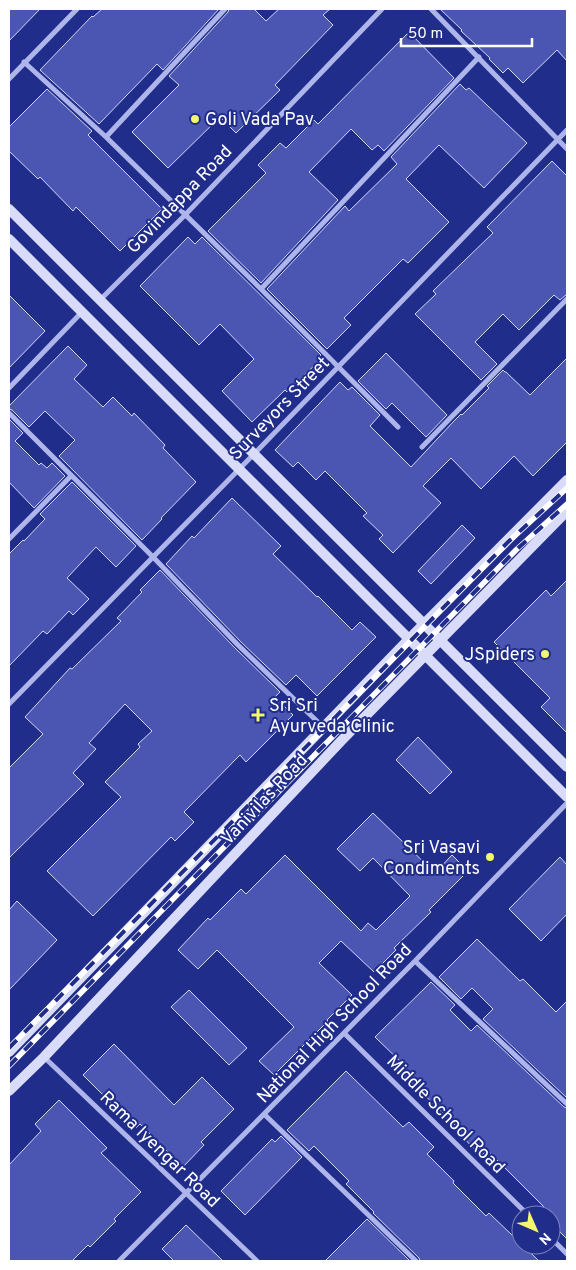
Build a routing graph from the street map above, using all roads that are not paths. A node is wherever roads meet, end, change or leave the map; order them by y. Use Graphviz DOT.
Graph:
graph roads {
  1 [pos="77,9"];
  2 [pos="225,9"];
  3 [pos="382,9"];
  4 [pos="431,9"];
  5 [pos="479,57"];
  6 [pos="24,62"];
  7 [pos="9,79"];
  8 [pos="567,130"];
  9 [pos="106,137"];
  10 [pos="558,140"];
  11 [pos="567,149"];
  12 [pos="9,209"];
  13 [pos="185,215"];
  14 [pos="9,239"];
  15 [pos="261,289"];
  16 [pos="567,299"];
  17 [pos="100,300"];
  18 [pos="82,312"];
  19 [pos="338,367"];
  20 [pos="9,388"];
  21 [pos="9,413"];
  22 [pos="398,427"];
  23 [pos="422,447"];
  24 [pos="254,454"];
  25 [pos="239,469"];
  26 [pos="71,476"];
  27 [pos="567,480"];
  28 [pos="567,511"];
  29 [pos="9,539"];
  30 [pos="153,557"];
  31 [pos="424,624"];
  32 [pos="408,638"];
  33 [pos="440,640"];
  34 [pos="425,655"];
  35 [pos="9,704"];
  36 [pos="323,727"];
  37 [pos="567,767"];
  38 [pos="567,797"];
  39 [pos="567,803"];
  40 [pos="415,961"];
  41 [pos="344,1033"];
  42 [pos="9,1052"];
  43 [pos="44,1057"];
  44 [pos="9,1091"];
  45 [pos="567,1104"];
  46 [pos="264,1114"];
  47 [pos="186,1194"];
  48 [pos="518,1205"];
  49 [pos="120,1261"];
  50 [pos="257,1261"];
  51 [pos="416,1261"];
  1 -- 6 [label="street"];
  2 -- 9 [label="street"];
  3 -- 13 [label="street, Govindappa Road"];
  4 -- 5 [label="street"];
  5 -- 10 [label="street"];
  5 -- 15 [label="street"];
  6 -- 7 [label="street"];
  6 -- 9 [label="street"];
  8 -- 10 [label="street, Surveyors Street"];
  9 -- 13 [label="street"];
  10 -- 11 [label="street"];
  10 -- 19 [label="street, Surveyors Street"];
  12 -- 17 [label="main road"];
  13 -- 15 [label="street"];
  13 -- 17 [label="street, Govindappa Road"];
  14 -- 18 [label="main road"];
  15 -- 19 [label="street"];
  16 -- 23 [label="street"];
  17 -- 24 [label="main road"];
  18 -- 20 [label="street"];
  18 -- 25 [label="main road"];
  19 -- 22 [label="street"];
  19 -- 24 [label="street, Surveyors Street"];
  21 -- 26 [label="street"];
  24 -- 25 [label="street, Surveyors Street"];
  24 -- 31 [label="main road"];
  25 -- 30 [label="street, Surveyors Street"];
  25 -- 32 [label="main road"];
  26 -- 29 [label="street"];
  26 -- 30 [label="street"];
  27 -- 31 [label="main road, Vanivilas Road"];
  28 -- 33 [label="main road, Vanivilas Road"];
  30 -- 35 [label="street, Surveyors Street"];
  30 -- 36 [label="street"];
  31 -- 32 [label="main road, Vanivilas Road"];
  31 -- 33 [label="main road"];
  32 -- 34 [label="main road"];
  32 -- 36 [label="main road, Vanivilas Road"];
  33 -- 34 [label="main road, Vanivilas Road"];
  33 -- 37 [label="main road"];
  34 -- 38 [label="main road"];
  34 -- 43 [label="main road, Vanivilas Road"];
  36 -- 42 [label="main road, Vanivilas Road"];
  39 -- 40 [label="street, National High School Road"];
  40 -- 41 [label="street, National High School Road"];
  40 -- 45 [label="street"];
  41 -- 46 [label="street, National High School Road"];
  41 -- 48 [label="street, Middle School Road"];
  43 -- 44 [label="main road, Vanivilas Road"];
  43 -- 47 [label="street, Rama Iyengar Road"];
  46 -- 47 [label="street, National High School Road"];
  46 -- 51 [label="street"];
  47 -- 49 [label="street, National High School Road"];
  47 -- 50 [label="street, Rama Iyengar Road"];
}
